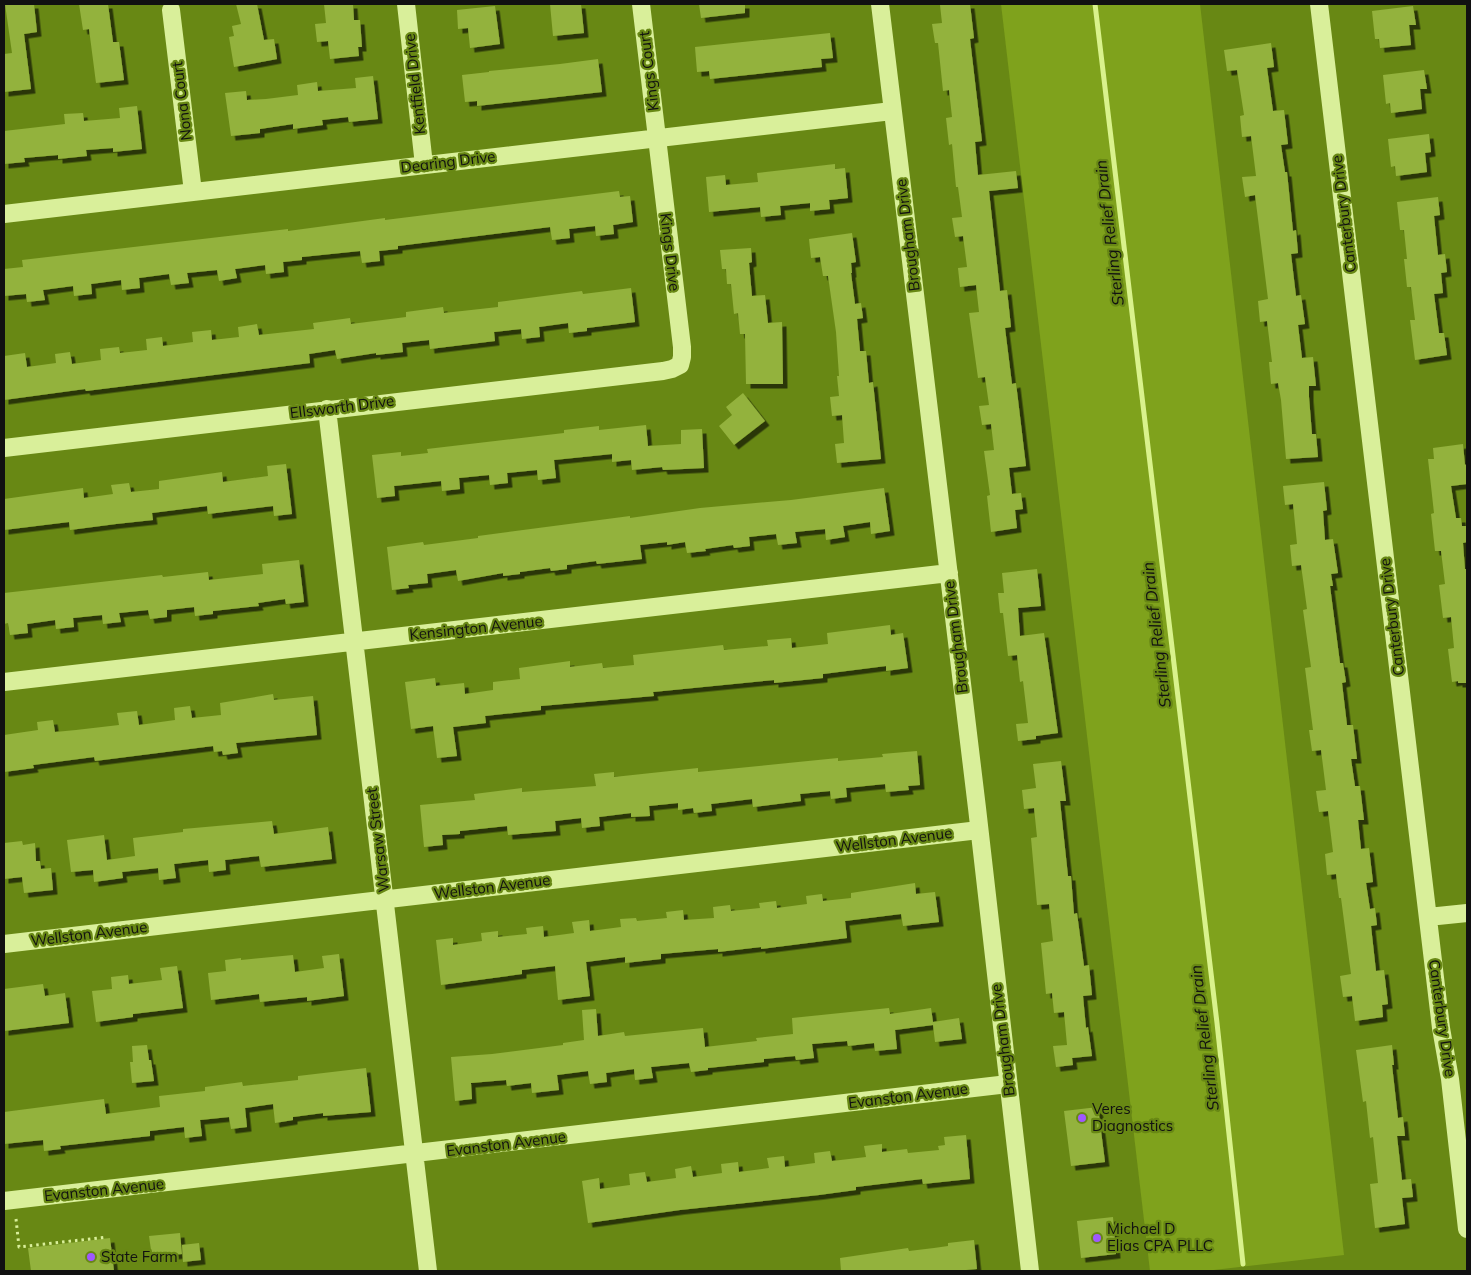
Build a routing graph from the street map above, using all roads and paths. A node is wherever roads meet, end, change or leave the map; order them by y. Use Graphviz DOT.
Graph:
graph roads {
  1 [pos="406,4"];
  2 [pos="641,4"];
  3 [pos="880,4"];
  4 [pos="1319,4"];
  5 [pos="171,10"];
  6 [pos="892,110"];
  7 [pos="656,138"];
  8 [pos="424,165"];
  9 [pos="193,192"];
  10 [pos="4,214"];
  11 [pos="680,365"];
  12 [pos="327,409"];
  13 [pos="4,448"];
  14 [pos="949,573"];
  15 [pos="354,642"];
  16 [pos="4,682"];
  17 [pos="979,830"];
  18 [pos="385,900"];
  19 [pos="1467,913"];
  20 [pos="1428,917"];
  21 [pos="4,944"];
  22 [pos="1008,1084"];
  23 [pos="415,1154"];
  24 [pos="4,1201"];
  25 [pos="16,1219"];
  26 [pos="1467,1229"];
  27 [pos="108,1237"];
  28 [pos="428,1271"];
  29 [pos="1030,1271"];
  1 -- 8 [label="street, Kentfield Drive"];
  2 -- 7 [label="street, Kings Court"];
  3 -- 6 [label="street, Brougham Drive"];
  4 -- 20 [label="street, Canterbury Drive"];
  5 -- 9 [label="street, Nona Court"];
  6 -- 7 [label="street, Dearing Drive"];
  6 -- 14 [label="street, Brougham Drive"];
  7 -- 8 [label="street, Dearing Drive"];
  7 -- 11 [label="street, Kings Drive"];
  8 -- 9 [label="street, Dearing Drive"];
  9 -- 10 [label="street, Dearing Drive"];
  11 -- 12 [label="street, Ellsworth Drive"];
  12 -- 13 [label="street, Ellsworth Drive"];
  12 -- 15 [label="street, Warsaw Street"];
  14 -- 15 [label="street, Kensington Avenue"];
  14 -- 17 [label="street, Brougham Drive"];
  15 -- 16 [label="street, Kensington Avenue"];
  15 -- 18 [label="street, Warsaw Street"];
  17 -- 18 [label="street, Wellston Avenue"];
  17 -- 22 [label="street, Brougham Drive"];
  18 -- 21 [label="street, Wellston Avenue"];
  18 -- 23 [label="street, Warsaw Street"];
  19 -- 20 [label="street"];
  20 -- 26 [label="street, Canterbury Drive"];
  22 -- 23 [label="street, Evanston Avenue"];
  22 -- 29 [label="street, Brougham Drive"];
  23 -- 24 [label="street, Evanston Avenue"];
  23 -- 28 [label="street, Warsaw Street"];
  25 -- 27 [label="path"];
}
